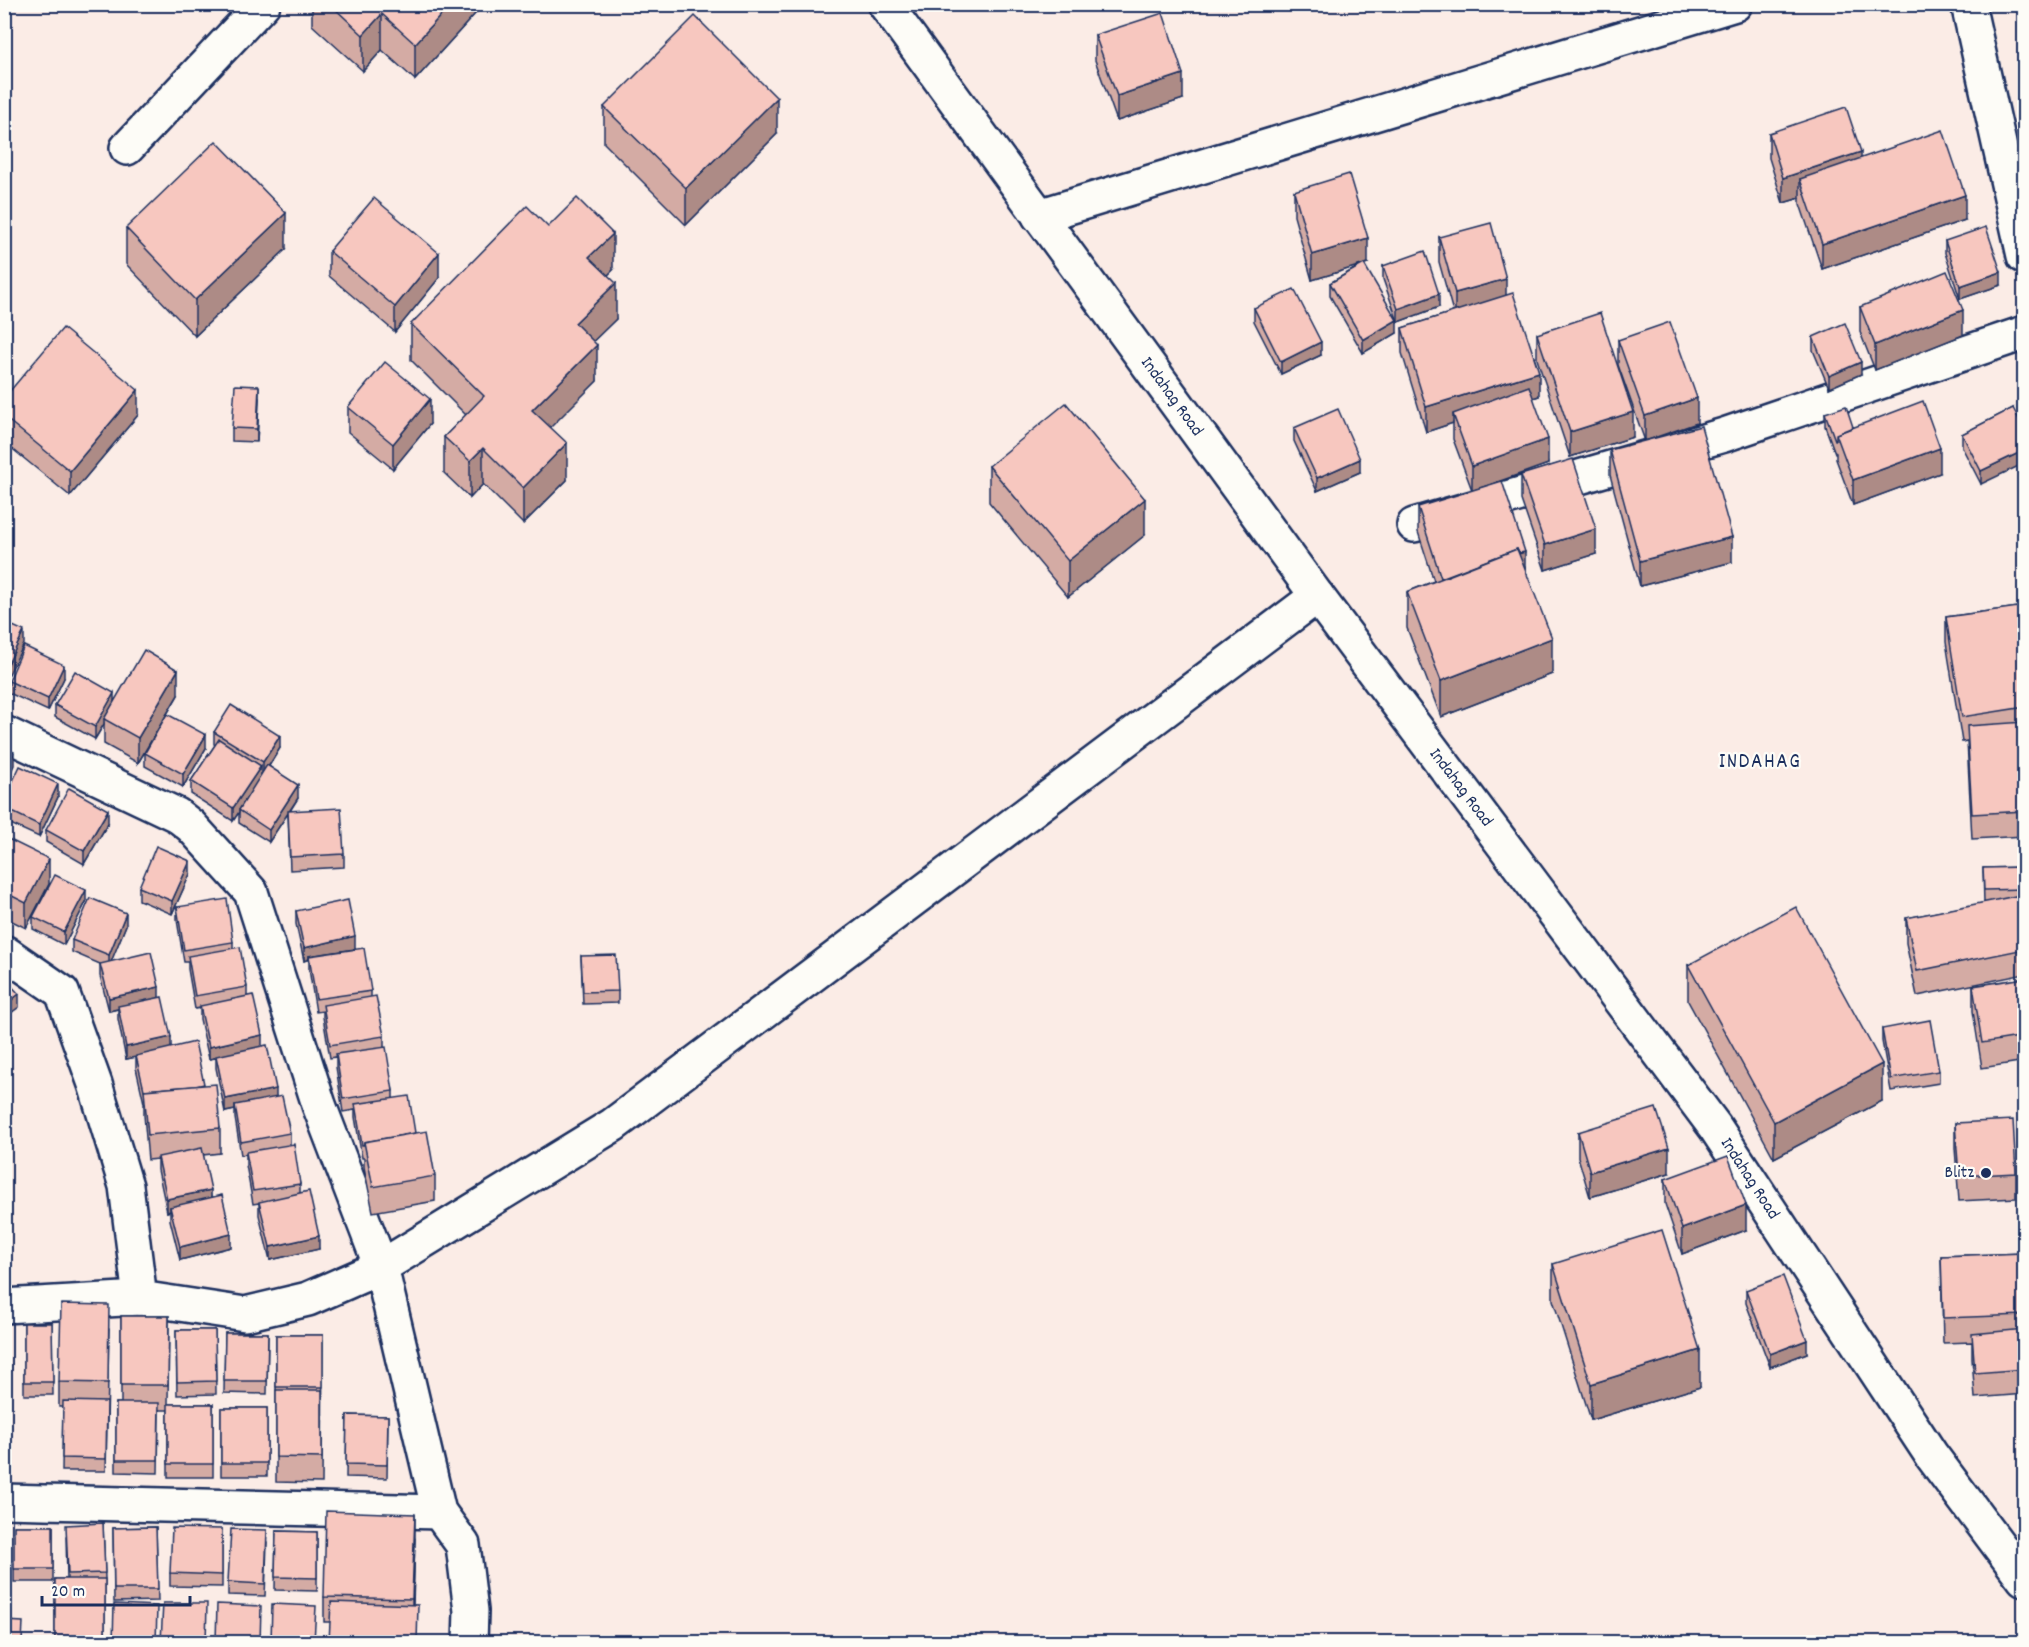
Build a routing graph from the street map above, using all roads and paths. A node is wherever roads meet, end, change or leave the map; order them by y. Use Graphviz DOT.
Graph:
graph roads {
  1 [pos="263,4"];
  2 [pos="885,4"];
  3 [pos="1736,4"];
  4 [pos="1968,4"];
  5 [pos="128,148"];
  6 [pos="1039,216"];
  7 [pos="2025,256"];
  8 [pos="2025,333"];
  9 [pos="1414,525"];
  10 [pos="1317,596"];
  11 [pos="4,733"];
  12 [pos="4,952"];
  13 [pos="381,1268"];
  14 [pos="140,1298"];
  15 [pos="4,1306"];
  16 [pos="4,1501"];
  17 [pos="439,1512"];
  18 [pos="2025,1580"];
  19 [pos="470,1642"];
  1 -- 5 [label="street"];
  2 -- 6 [label="street, Indahag Road"];
  3 -- 6 [label="street"];
  4 -- 7 [label="street"];
  6 -- 10 [label="street, Indahag Road"];
  8 -- 9 [label="street"];
  10 -- 13 [label="street"];
  10 -- 18 [label="street, Indahag Road"];
  11 -- 13 [label="street"];
  12 -- 14 [label="street"];
  13 -- 14 [label="street"];
  13 -- 17 [label="street"];
  14 -- 15 [label="street"];
  16 -- 17 [label="street"];
  17 -- 19 [label="street"];
}
